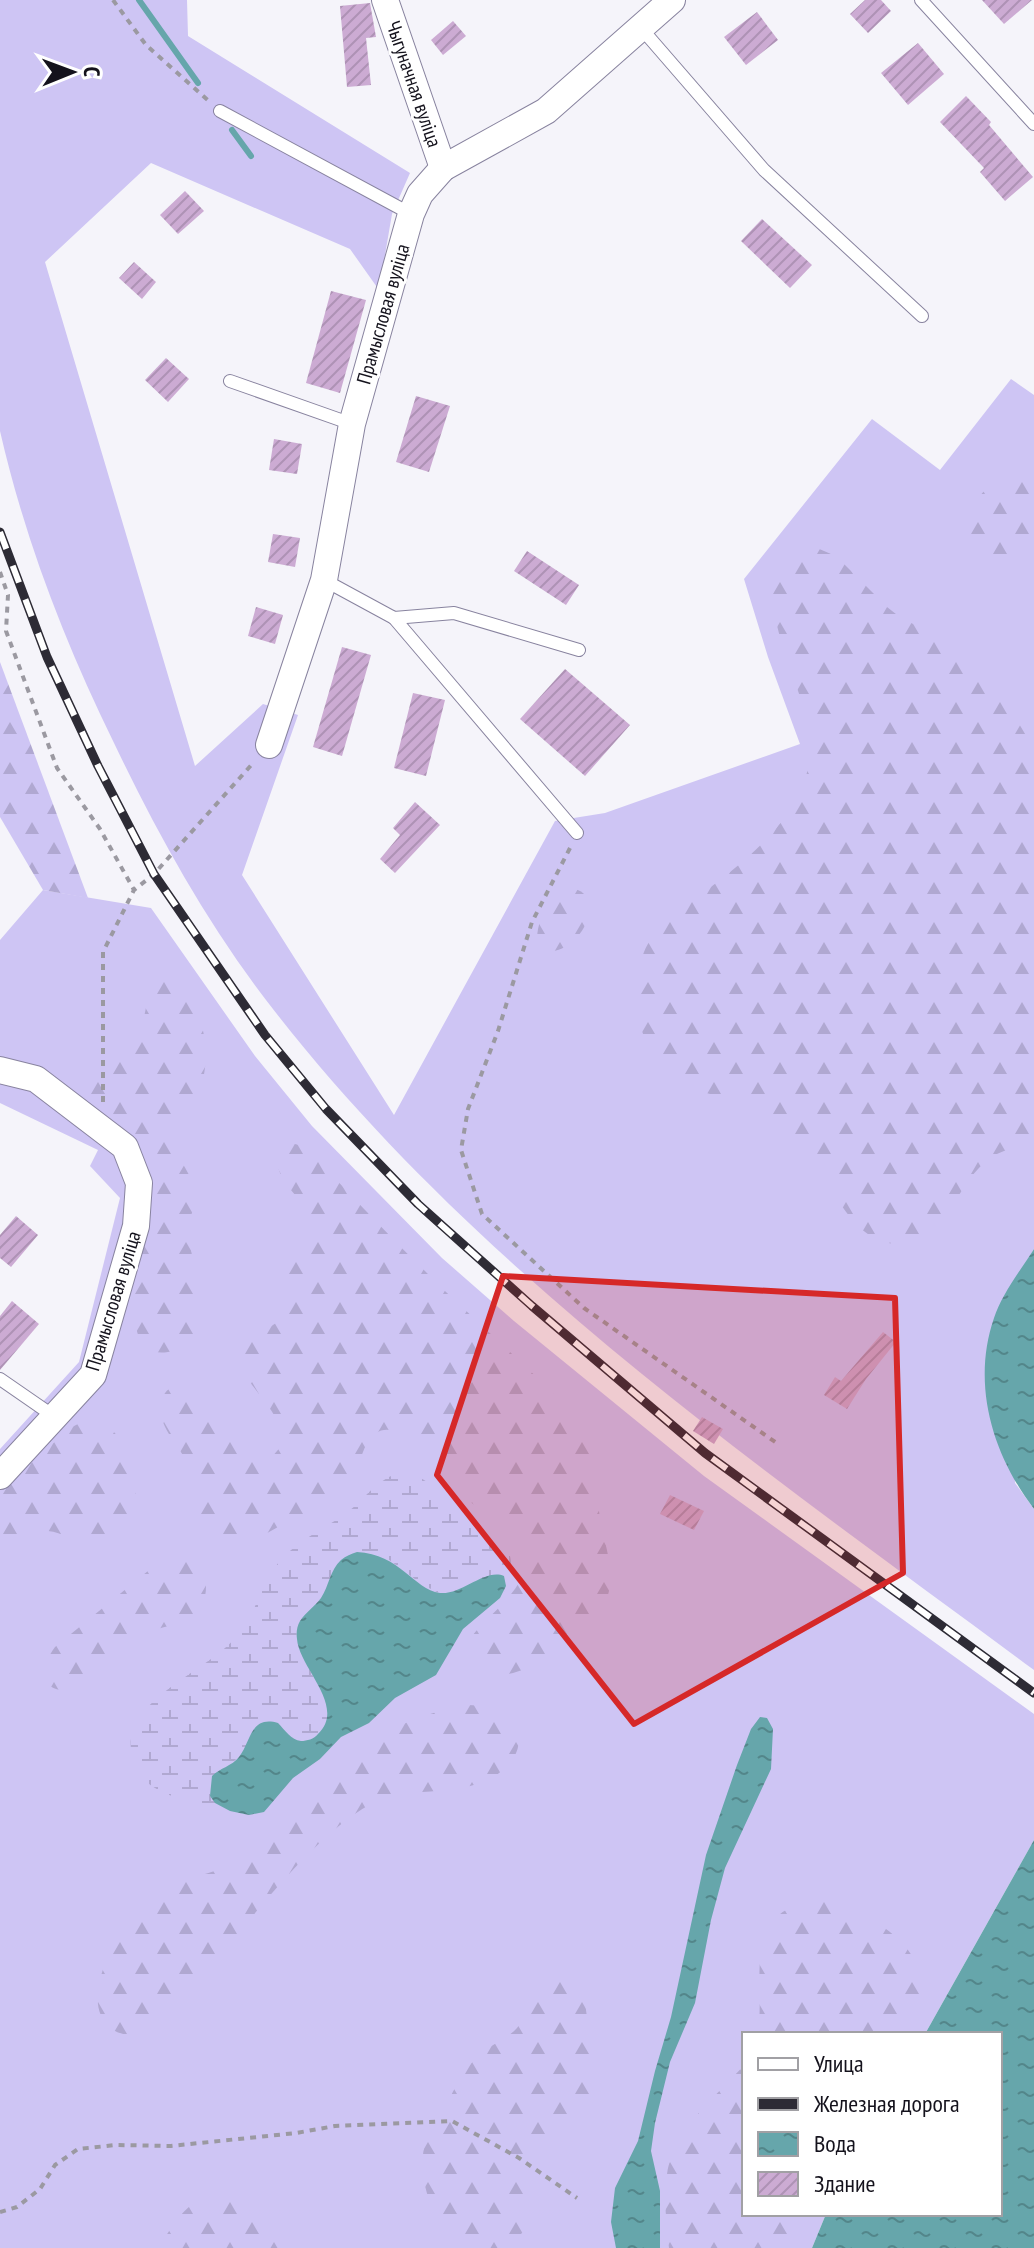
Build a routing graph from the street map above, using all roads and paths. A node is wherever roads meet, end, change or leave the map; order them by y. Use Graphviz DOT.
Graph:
graph roads {
  1 [pos="113,0"];
  2 [pos="385,0"];
  3 [pos="672,0"];
  4 [pos="921,0"];
  5 [pos="641,28"];
  6 [pos="220,111"];
  7 [pos="1034,124"];
  8 [pos="443,168"];
  9 [pos="411,214"];
  10 [pos="922,316"];
  11 [pos="230,381"];
  12 [pos="352,424"];
  13 [pos="0,572"];
  14 [pos="324,580"];
  15 [pos="394,618"];
  16 [pos="579,650"];
  17 [pos="269,745"];
  18 [pos="577,833"];
  19 [pos="134,890"];
  20 [pos="0,1070"];
  21 [pos="103,1130"];
  22 [pos="0,1379"];
  23 [pos="55,1417"];
  24 [pos="778,1444"];
  25 [pos="0,1476"];
  26 [pos="577,2198"];
  27 [pos="0,2212"];
  1 -- 6 [label="path"];
  2 -- 8 [label="street, Чыгуначная вуліца"];
  3 -- 5 [label="street, Прамысловая вуліца"];
  4 -- 7 [label="lane"];
  5 -- 8 [label="street, Прамысловая вуліца"];
  5 -- 10 [label="lane"];
  6 -- 9 [label="lane"];
  8 -- 9 [label="street, Прамысловая вуліца"];
  9 -- 12 [label="street, Прамысловая вуліца"];
  11 -- 12 [label="lane"];
  12 -- 14 [label="street, Прамысловая вуліца"];
  13 -- 19 [label="path"];
  14 -- 15 [label="lane"];
  14 -- 17 [label="street, Прамысловая вуліца"];
  15 -- 16 [label="lane"];
  15 -- 18 [label="lane"];
  17 -- 19 [label="path"];
  18 -- 24 [label="path"];
  19 -- 21 [label="path"];
  20 -- 21 [label="street, Прамысловая вуліца"];
  21 -- 23 [label="street, Прамысловая вуліца"];
  22 -- 23 [label="lane"];
  23 -- 25 [label="street, Прамысловая вуліца"];
  26 -- 27 [label="path"];
}
